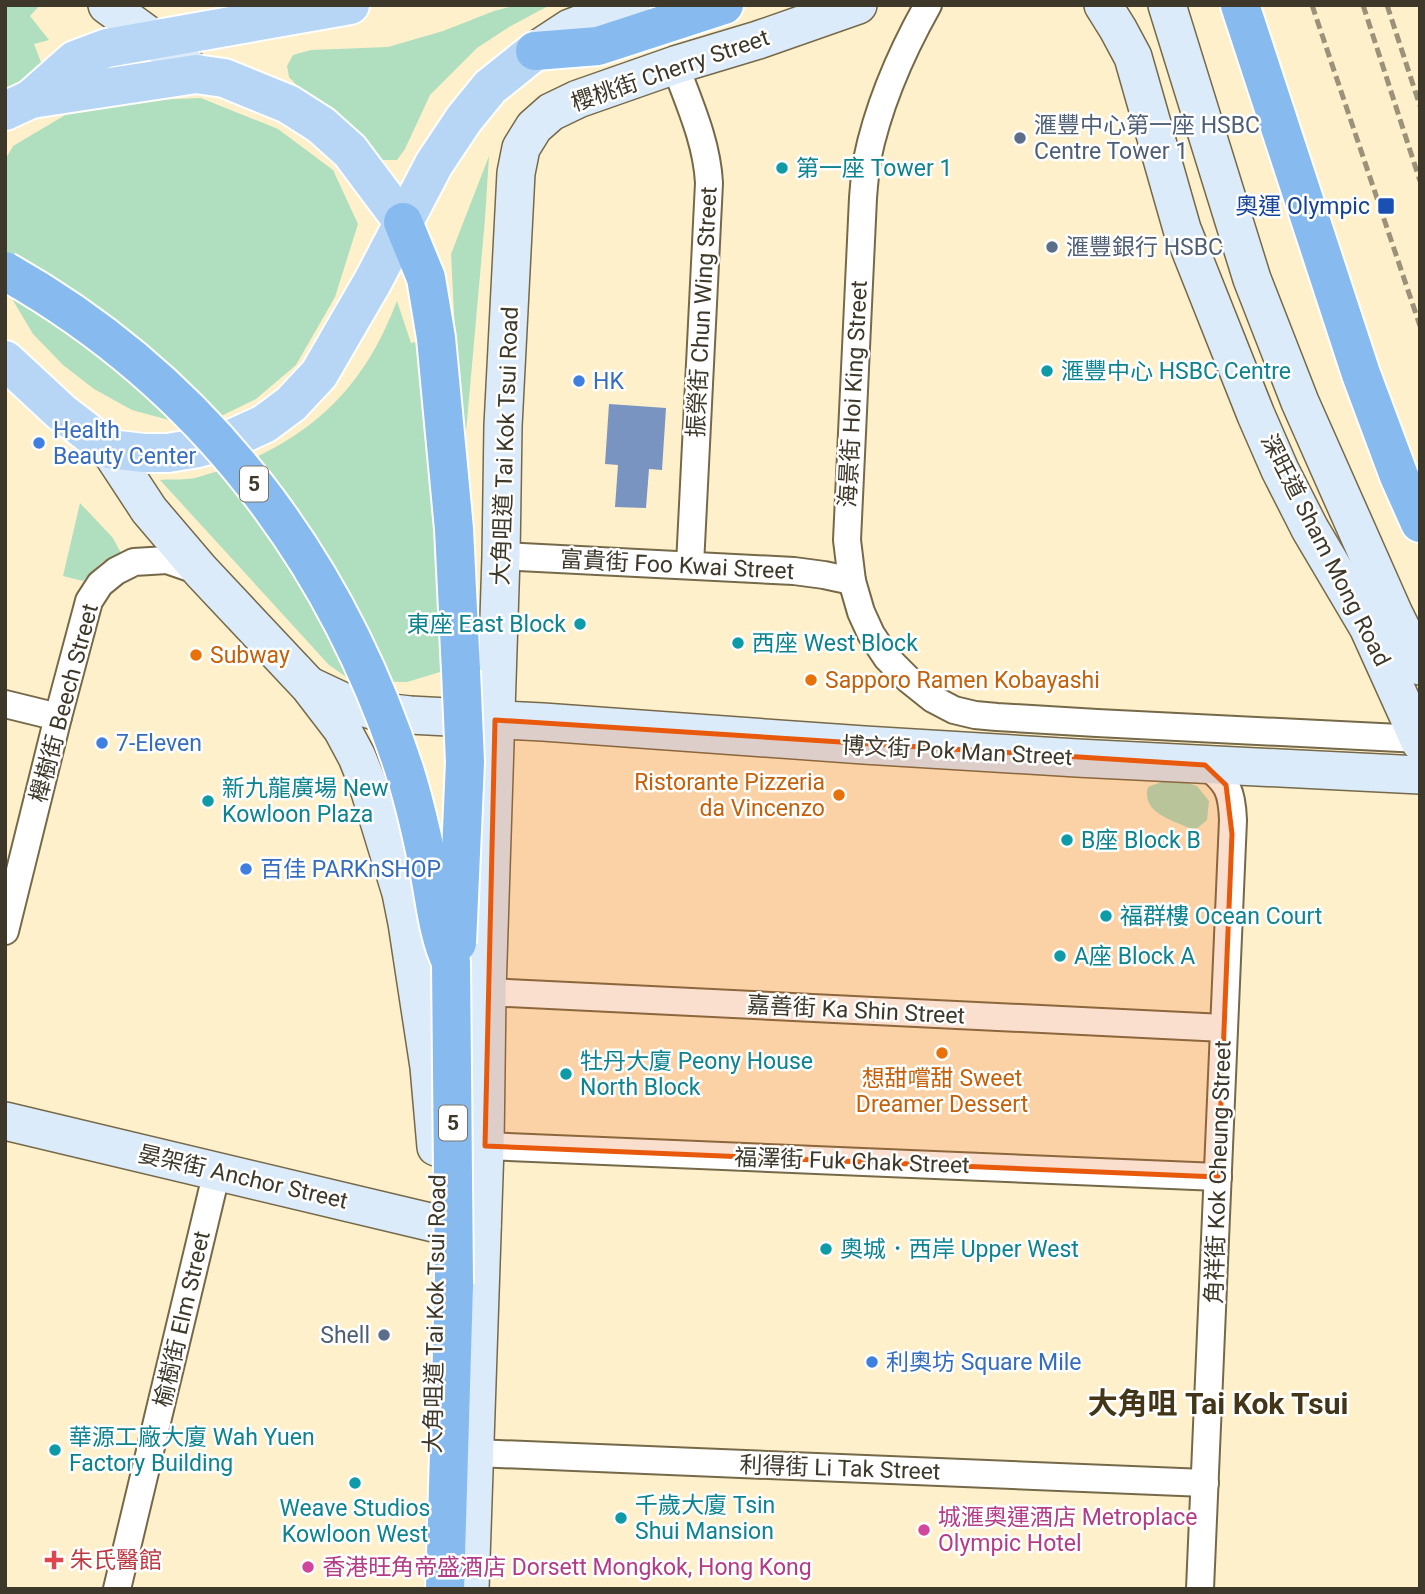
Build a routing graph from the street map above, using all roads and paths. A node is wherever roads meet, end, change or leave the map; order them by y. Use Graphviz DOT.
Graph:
graph roads {
  1 [pos="107,5"];
  2 [pos="350,5"];
  3 [pos="631,5"];
  4 [pos="724,5"];
  5 [pos="858,5"];
  6 [pos="928,5"];
  7 [pos="1103,5"];
  8 [pos="1167,5"];
  9 [pos="1240,5"];
  10 [pos="155,40"];
  11 [pos="535,51"];
  12 [pos="675,65"];
  13 [pos="196,74"];
  14 [pos="18,105"];
  15 [pos="516,173"];
  16 [pos="403,222"];
  17 [pos="5,271"];
  18 [pos="8,363"];
  19 [pos="109,449"];
  20 [pos="1420,523"];
  21 [pos="501,556"];
  22 [pos="690,565"];
  23 [pos="201,571"];
  24 [pos="852,581"];
  25 [pos="1420,666"];
  26 [pos="309,686"];
  27 [pos="5,704"];
  28 [pos="58,717"];
  29 [pos="997,717"];
  30 [pos="495,720"];
  31 [pos="1419,740"];
  32 [pos="1205,765"];
  33 [pos="1420,775"];
  34 [pos="5,931"];
  35 [pos="451,962"];
  36 [pos="487,992"];
  37 [pos="1224,1028"];
  38 [pos="5,1121"];
  39 [pos="485,1146"];
  40 [pos="217,1171"];
  41 [pos="1218,1177"];
  42 [pos="438,1224"];
  43 [pos="482,1226"];
  44 [pos="475,1453"];
  45 [pos="1205,1483"];
  46 [pos="117,1589"];
  47 [pos="432,1589"];
  48 [pos="445,1589"];
  49 [pos="470,1589"];
  50 [pos="1200,1589"];
  1 -- 10 [label="street"];
  2 -- 10 [label="main road"];
  3 -- 11 [label="street"];
  4 -- 11 [label="highway"];
  5 -- 12 [label="street, 櫻桃街 Cherry Street"];
  6 -- 24 [label="street, 海景街 Hoi King Street"];
  7 -- 31 [label="street, 深旺道 Sham Mong Road"];
  8 -- 25 [label="street, 深旺道 Sham Mong Road"];
  9 -- 20 [label="highway"];
  10 -- 13 [label="street"];
  10 -- 14 [label="main road"];
  11 -- 16 [label="main road"];
  12 -- 15 [label="street, 櫻桃街 Cherry Street"];
  12 -- 22 [label="street, 振榮街 Chun Wing Street"];
  13 -- 14 [label="main road"];
  13 -- 16 [label="main road"];
  15 -- 21 [label="street, 大角咀道 Tai Kok Tsui Road"];
  16 -- 19 [label="main road"];
  16 -- 35 [label="highway, bridge"];
  17 -- 35 [label="highway, 5, bridge"];
  18 -- 19 [label="main road"];
  19 -- 23 [label="street, 大角咀道 Tai Kok Tsui Road"];
  21 -- 22 [label="street, 富貴街 Foo Kwai Street"];
  21 -- 30 [label="street, 大角咀道 Tai Kok Tsui Road"];
  22 -- 24 [label="street, 富貴街 Foo Kwai Street"];
  23 -- 26 [label="street, 大角咀道 Tai Kok Tsui Road"];
  23 -- 28 [label="street, 櫸樹街 Beech Street"];
  24 -- 29 [label="street, 海景街 Hoi King Street"];
  26 -- 30 [label="street, 大角咀道 Tai Kok Tsui Road"];
  26 -- 42 [label="street, 大角咀道 Tai Kok Tsui Road"];
  27 -- 28 [label="street"];
  28 -- 34 [label="street, 櫸樹街 Beech Street"];
  29 -- 31 [label="street, 博文街 Pok Man Street"];
  30 -- 32 [label="street, 博文街 Pok Man Street"];
  30 -- 36 [label="street, 大角咀道 Tai Kok Tsui Road"];
  32 -- 33 [label="street, 博文街 Pok Man Street"];
  32 -- 37 [label="street, 角祥街 Kok Cheung Street"];
  35 -- 48 [label="highway, 5, bridge"];
  36 -- 37 [label="street, 嘉善街 Ka Shin Street"];
  36 -- 39 [label="street, 大角咀道 Tai Kok Tsui Road"];
  37 -- 41 [label="street, 角祥街 Kok Cheung Street"];
  38 -- 40 [label="street, 晏架街 Anchor Street"];
  39 -- 41 [label="street, 福澤街 Fuk Chak Street"];
  39 -- 43 [label="street, 大角咀道 Tai Kok Tsui Road"];
  40 -- 42 [label="street, 晏架街 Anchor Street"];
  40 -- 46 [label="street, 榆樹街 Elm Street"];
  41 -- 45 [label="street, 角祥街 Kok Cheung Street"];
  42 -- 43 [label="street, 晏架街 Anchor Street"];
  42 -- 47 [label="street, 大角咀道 Tai Kok Tsui Road"];
  43 -- 44 [label="street, 大角咀道 Tai Kok Tsui Road"];
  44 -- 45 [label="street, 利得街 Li Tak Street"];
  44 -- 49 [label="street, 大角咀道 Tai Kok Tsui Road"];
  45 -- 50 [label="street, 角祥街 Kok Cheung Street"];
}
